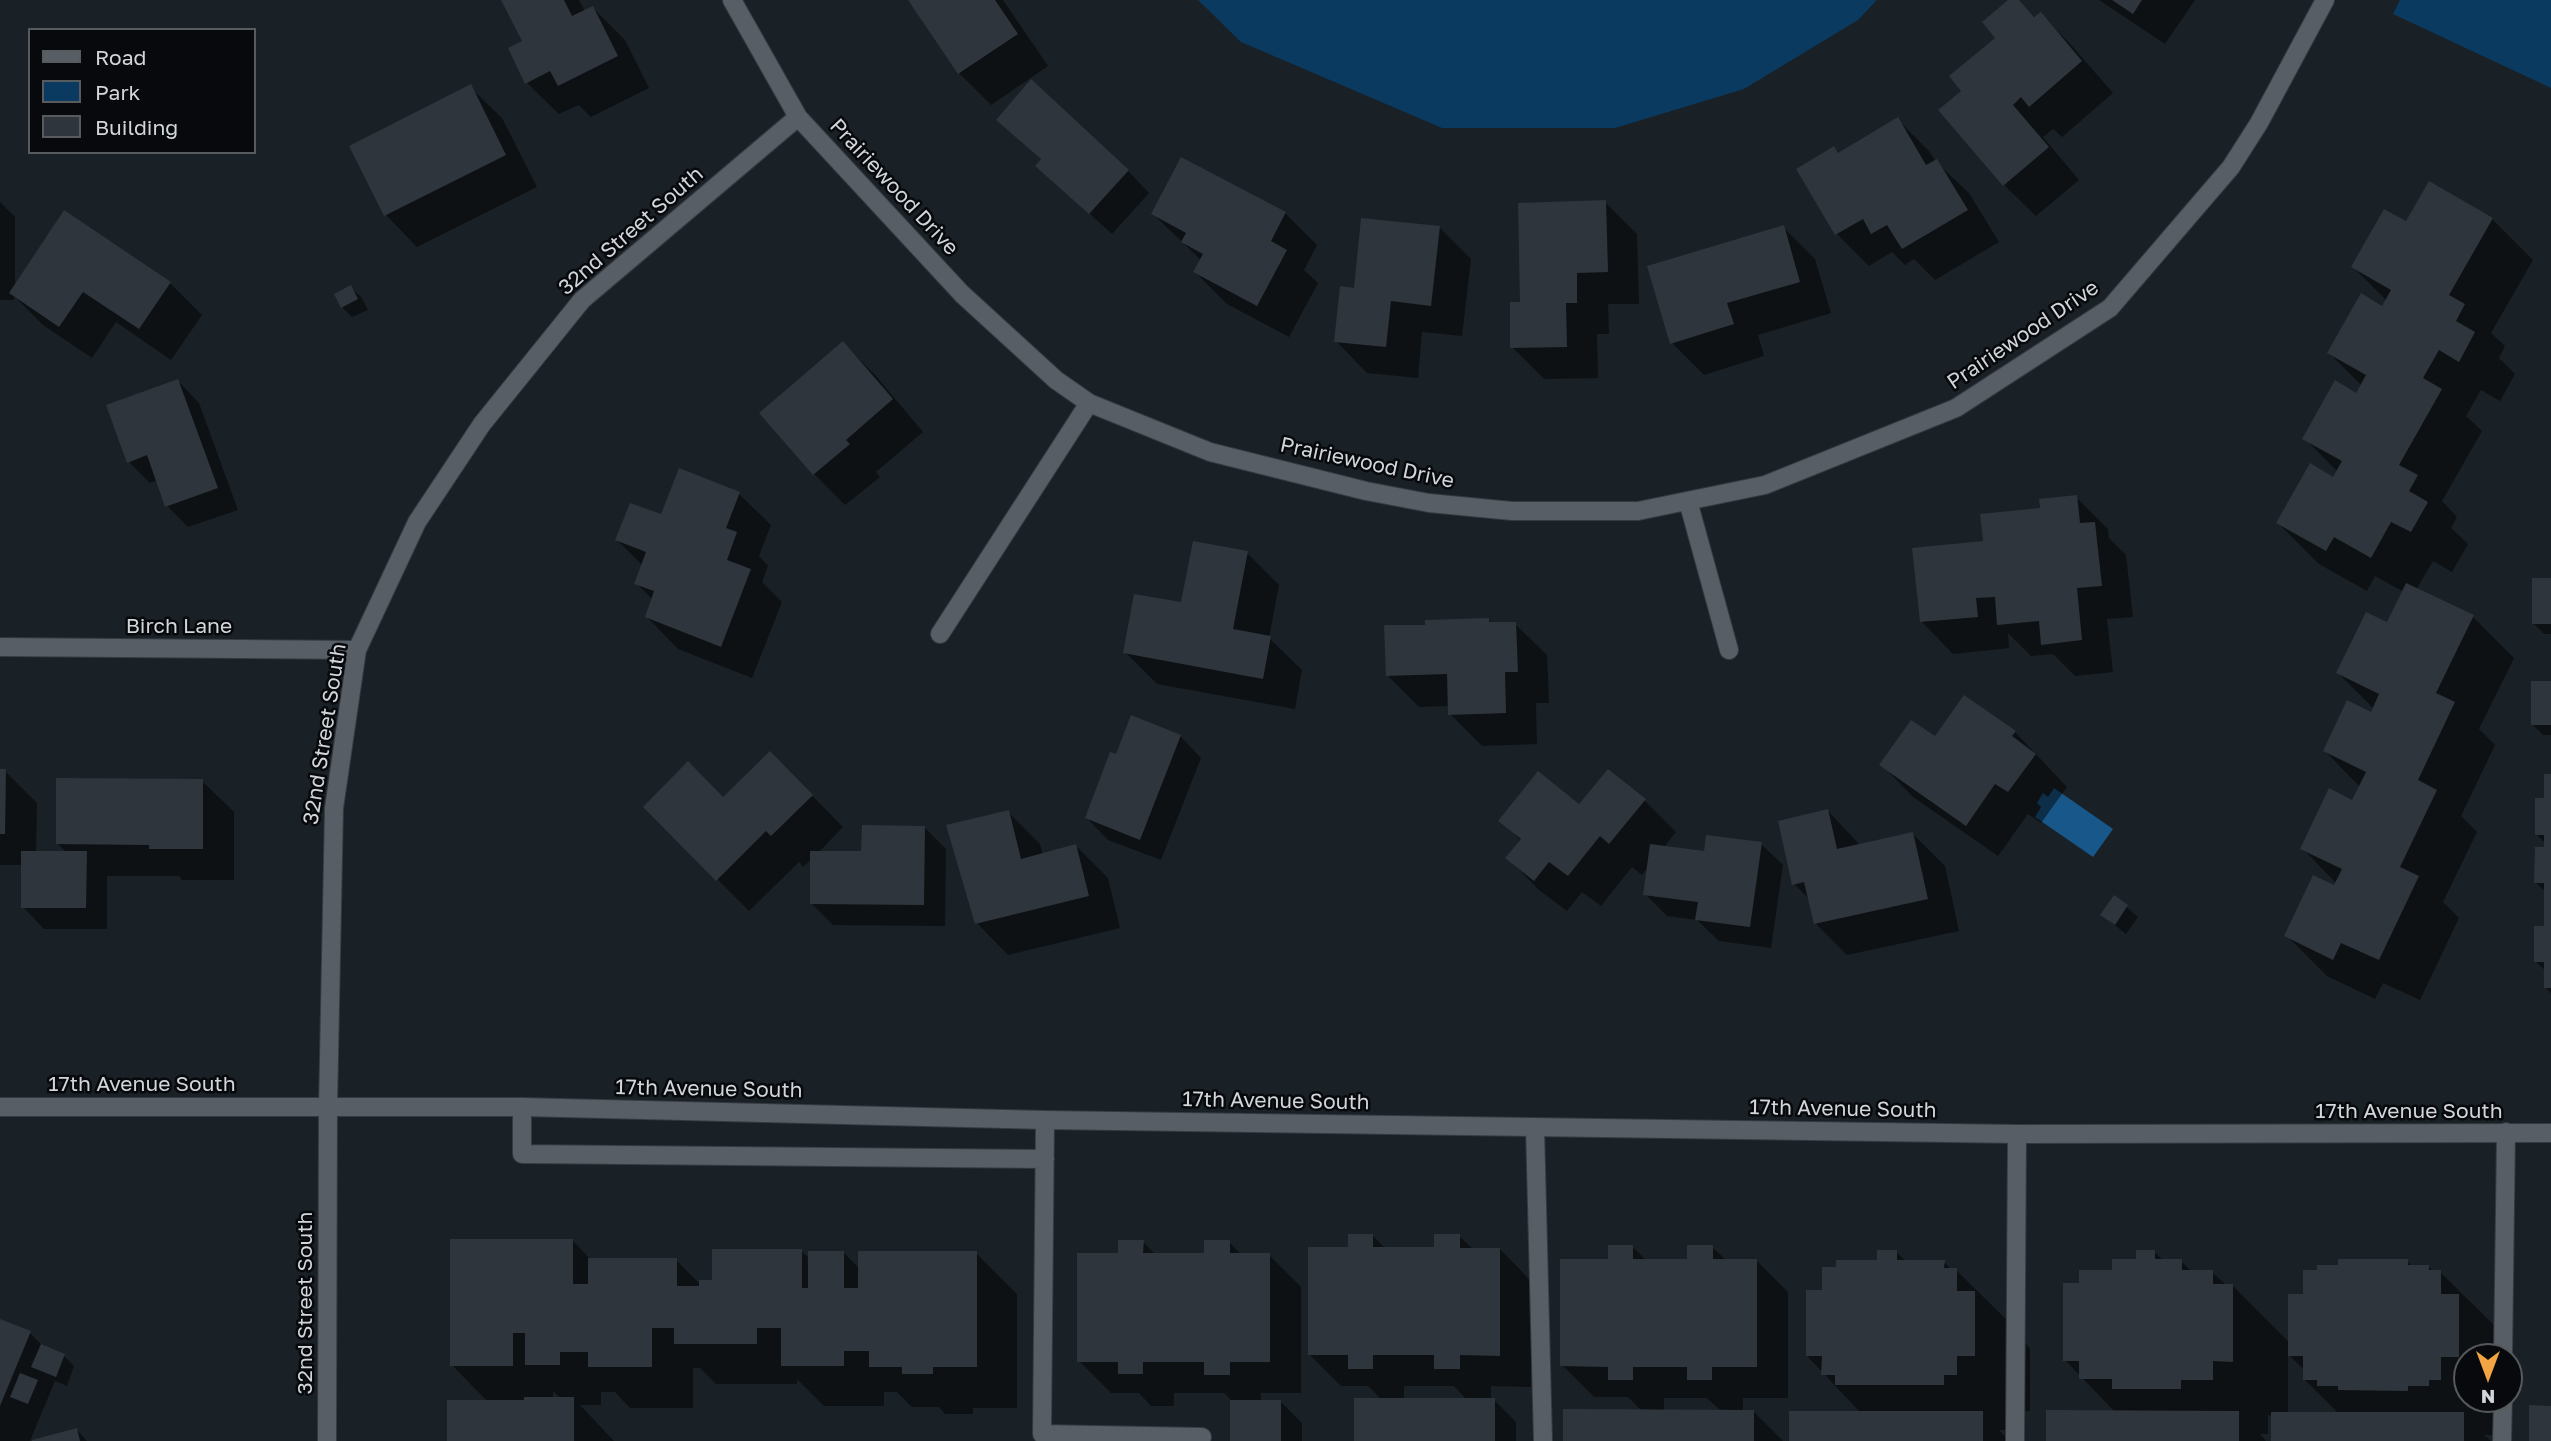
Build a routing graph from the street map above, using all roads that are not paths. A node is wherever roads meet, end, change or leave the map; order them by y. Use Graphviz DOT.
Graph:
graph roads {
  1 [pos="732,0"];
  2 [pos="2325,0"];
  3 [pos="798,117"];
  4 [pos="1089,404"];
  5 [pos="1688,501"];
  6 [pos="940,634"];
  7 [pos="0,648"];
  8 [pos="357,650"];
  9 [pos="1729,650"];
  10 [pos="0,1107"];
  11 [pos="328,1107"];
  12 [pos="522,1107"];
  13 [pos="1045,1120"];
  14 [pos="1535,1128"];
  15 [pos="2506,1132"];
  16 [pos="2551,1133"];
  17 [pos="2017,1134"];
  18 [pos="1045,1159"];
  19 [pos="2503,1343"];
  20 [pos="2503,1413"];
  21 [pos="1202,1437"];
  22 [pos="327,1441"];
  23 [pos="1543,1441"];
  24 [pos="2015,1441"];
  25 [pos="2502,1441"];
  1 -- 3 [label="street, Prairiewood Drive"];
  2 -- 5 [label="street, Prairiewood Drive"];
  3 -- 4 [label="street, Prairiewood Drive"];
  3 -- 8 [label="street, 32nd Street South"];
  4 -- 5 [label="street, Prairiewood Drive"];
  4 -- 6 [label="street"];
  5 -- 9 [label="street"];
  7 -- 8 [label="street, Birch Lane"];
  8 -- 11 [label="street, 32nd Street South"];
  10 -- 11 [label="street, 17th Avenue South"];
  11 -- 12 [label="street, 17th Avenue South"];
  11 -- 22 [label="street, 32nd Street South"];
  12 -- 13 [label="street, 17th Avenue South"];
  12 -- 18 [label="street"];
  13 -- 14 [label="street, 17th Avenue South"];
  13 -- 18 [label="street"];
  14 -- 17 [label="street, 17th Avenue South"];
  14 -- 23 [label="street"];
  15 -- 16 [label="street, 17th Avenue South"];
  15 -- 17 [label="street, 17th Avenue South"];
  15 -- 19 [label="street"];
  17 -- 24 [label="street"];
  18 -- 21 [label="street"];
  20 -- 25 [label="street"];
}
